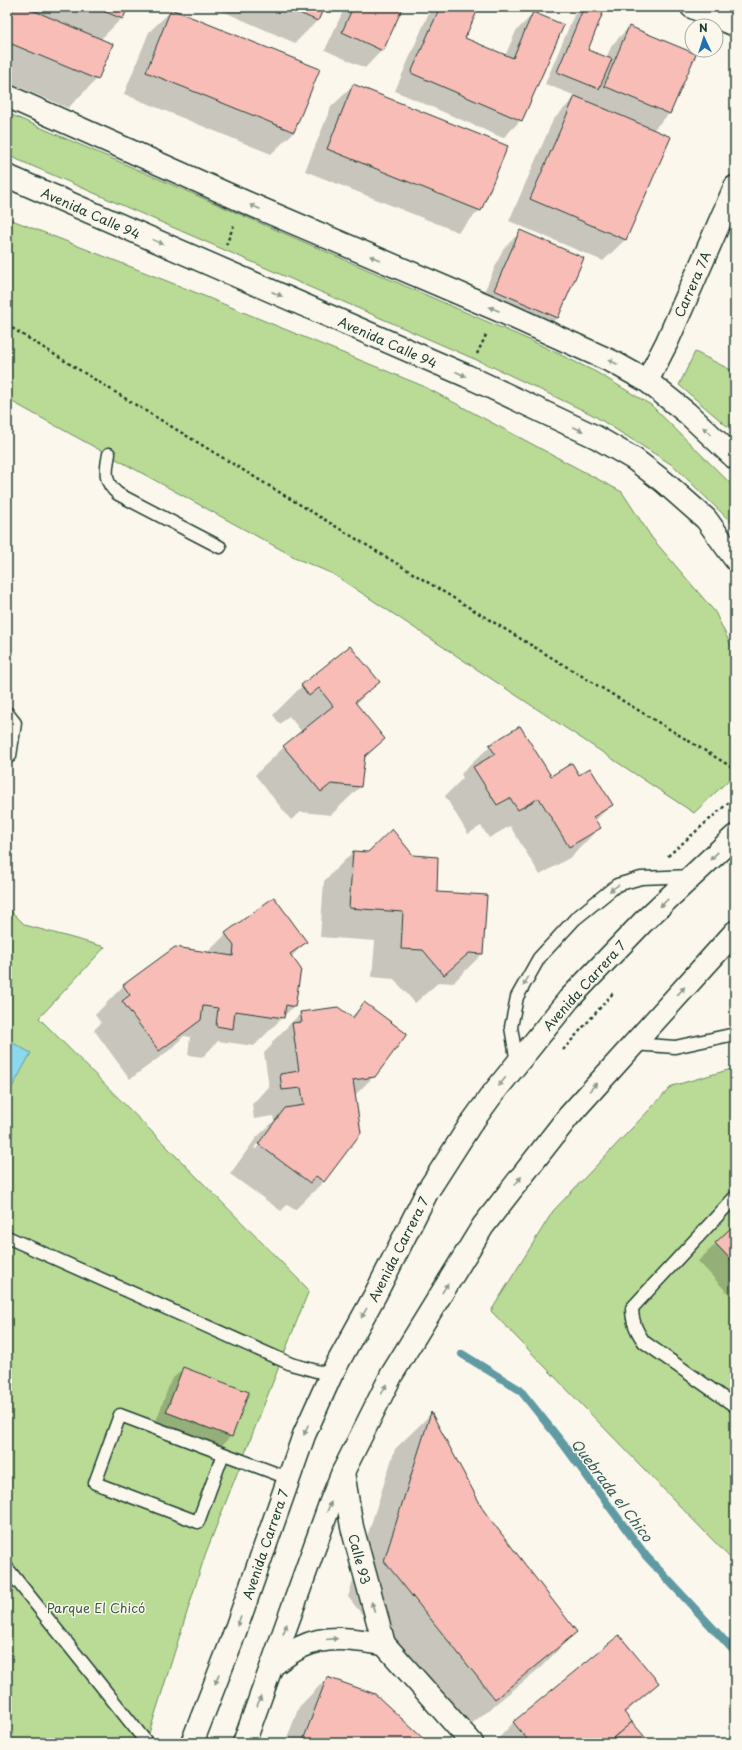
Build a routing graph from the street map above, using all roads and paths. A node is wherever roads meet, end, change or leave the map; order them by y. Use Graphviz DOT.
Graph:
graph roads {
  1 [pos="692,7"];
  2 [pos="735,25"];
  3 [pos="7,96"];
  4 [pos="7,176"];
  5 [pos="735,187"];
  6 [pos="245,202"];
  7 [pos="216,267"];
  8 [pos="498,310"];
  9 [pos="7,325"];
  10 [pos="467,376"];
  11 [pos="647,381"];
  12 [pos="109,454"];
  13 [pos="735,458"];
  14 [pos="220,547"];
  15 [pos="735,559"];
  16 [pos="7,713"];
  17 [pos="10,756"];
  18 [pos="735,769"];
  19 [pos="735,797"];
  20 [pos="735,836"];
  21 [pos="665,859"];
  22 [pos="693,876"];
  23 [pos="735,932"];
  24 [pos="735,1034"];
  25 [pos="633,1044"];
  26 [pos="517,1063"];
  27 [pos="735,1197"];
  28 [pos="7,1237"];
  29 [pos="331,1375"];
  30 [pos="735,1406"];
  31 [pos="223,1454"];
  32 [pos="343,1472"];
  33 [pos="288,1478"];
  34 [pos="7,1568"];
  35 [pos="384,1644"];
  36 [pos="272,1666"];
  37 [pos="147,1743"];
  38 [pos="192,1743"];
  39 [pos="244,1743"];
  40 [pos="472,1743"];
  1 -- 2 [label="main road"];
  3 -- 6 [label="main road"];
  4 -- 7 [label="main road, Avenida Calle 94, one-way"];
  5 -- 11 [label="main road, Carrera 7A"];
  6 -- 7 [label="path"];
  8 -- 6 [label="main road, one-way"];
  7 -- 10 [label="main road, Avenida Calle 94, one-way"];
  8 -- 10 [label="path"];
  11 -- 8 [label="main road, one-way"];
  9 -- 18 [label="path"];
  10 -- 15 [label="main road, Avenida Calle 94, one-way"];
  13 -- 11 [label="main road, one-way"];
  12 -- 14 [label="lane"];
  16 -- 17 [label="lane"];
  19 -- 21 [label="path"];
  20 -- 22 [label="main road, Avenida Carrera 7, one-way"];
  22 -- 26 [label="main road, Avenida Carrera 7, one-way"];
  22 -- 26 [label="lane, one-way"];
  25 -- 23 [label="main road, one-way"];
  24 -- 25 [label="lane"];
  32 -- 25 [label="main road, one-way"];
  26 -- 29 [label="main road, Avenida Carrera 7, one-way"];
  27 -- 30 [label="lane"];
  28 -- 29 [label="lane"];
  29 -- 33 [label="main road, Avenida Carrera 7, one-way"];
  31 -- 31 [label="lane"];
  31 -- 33 [label="lane"];
  35 -- 32 [label="main road, Calle 93, one-way"];
  36 -- 32 [label="main road, one-way"];
  33 -- 38 [label="main road, Avenida Carrera 7, one-way"];
  34 -- 37 [label="lane"];
  36 -- 35 [label="main road, one-way"];
  35 -- 40 [label="main road, Calle 93"];
  39 -- 36 [label="main road, one-way"];
}
